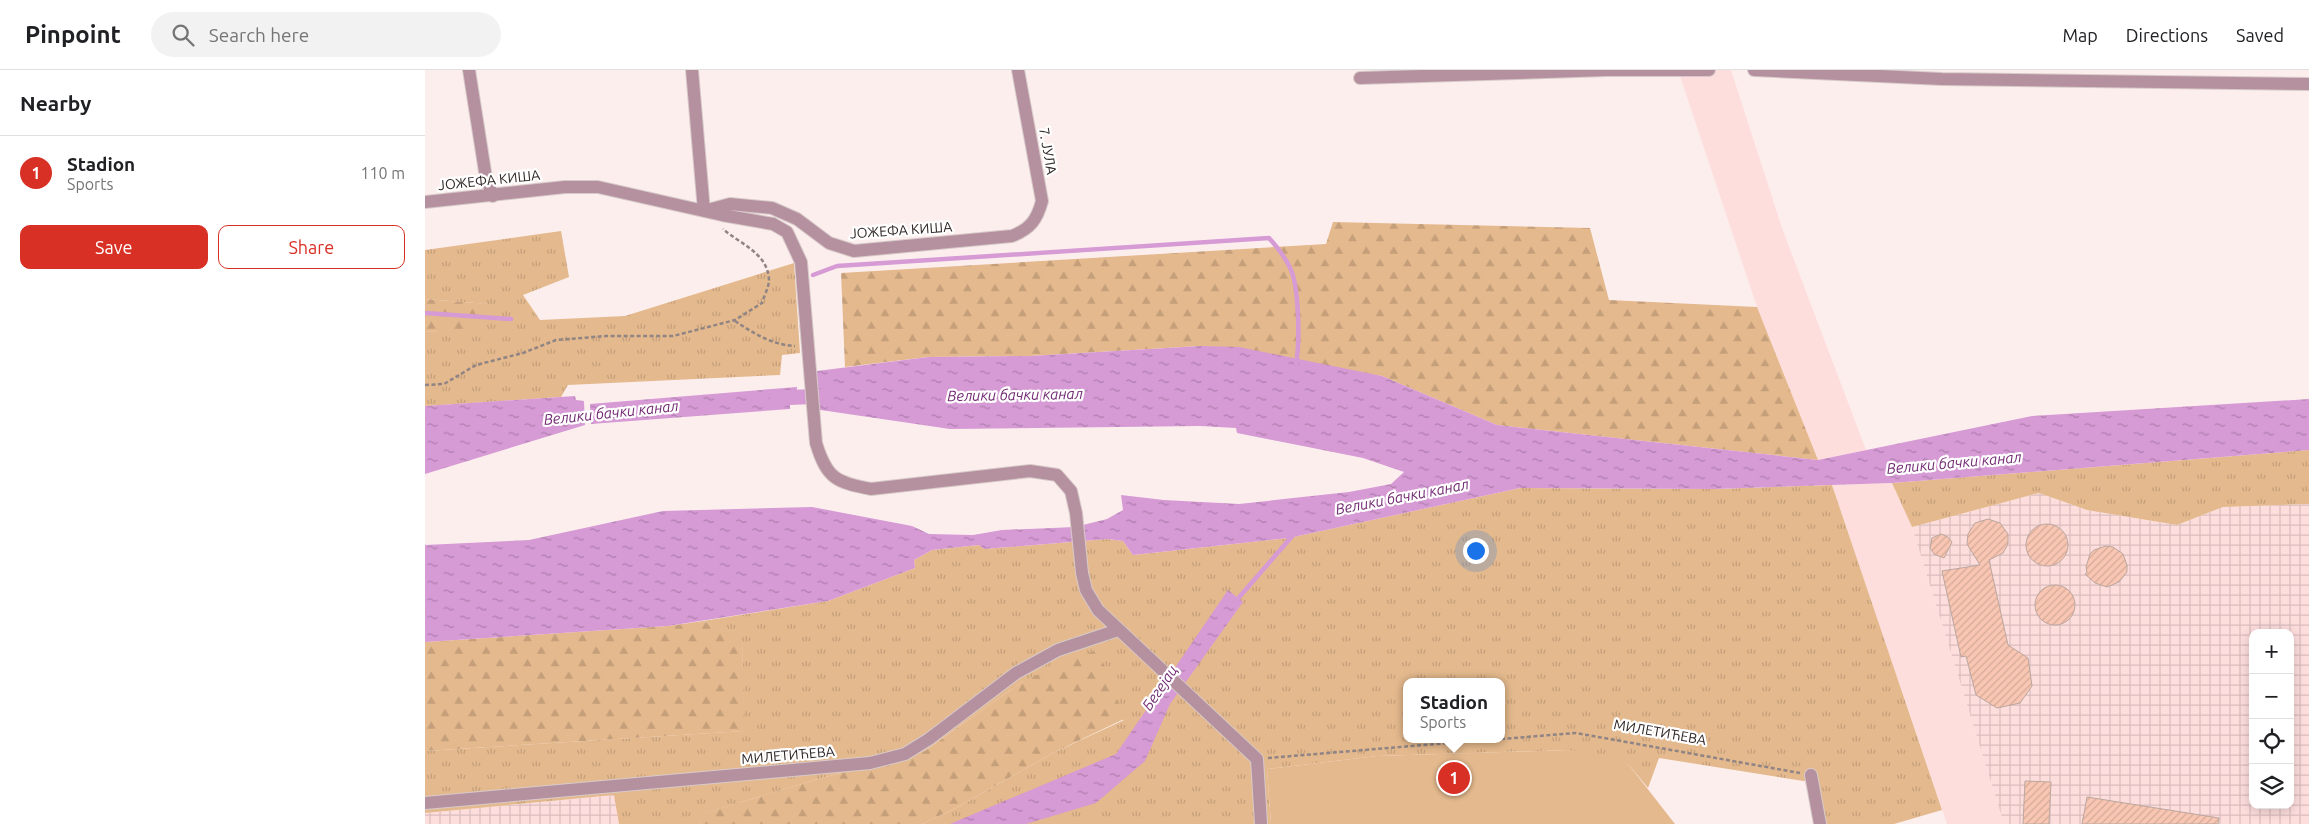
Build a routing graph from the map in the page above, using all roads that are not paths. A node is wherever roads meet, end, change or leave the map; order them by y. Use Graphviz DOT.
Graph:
graph roads {
  1 [pos="469,70"];
  2 [pos="692,70"];
  3 [pos="1017,70"];
  4 [pos="1709,70"];
  5 [pos="1754,70"];
  6 [pos="1676,71"];
  7 [pos="1360,78"];
  8 [pos="2309,84"];
  9 [pos="493,196"];
  10 [pos="425,202"];
  11 [pos="704,211"];
  12 [pos="1023,232"];
  13 [pos="1118,630"];
  14 [pos="1811,775"];
  15 [pos="425,803"];
  16 [pos="1261,824"];
  17 [pos="1820,824"];
  1 -- 9 [label="street"];
  2 -- 11 [label="street"];
  3 -- 12 [label="street, 7. ЈУЛА"];
  4 -- 6 [label="street"];
  5 -- 8 [label="street"];
  6 -- 7 [label="street"];
  9 -- 10 [label="street, ЈОЖЕФА КИША"];
  9 -- 11 [label="street, ЈОЖЕФА КИША"];
  11 -- 12 [label="street, ЈОЖЕФА КИША"];
  11 -- 13 [label="street, ЈОЖЕФА КИША"];
  13 -- 15 [label="street, МИЛЕТИЋЕВА"];
  13 -- 16 [label="street, ЈОЖЕФА КИША"];
  14 -- 17 [label="street"];
}
